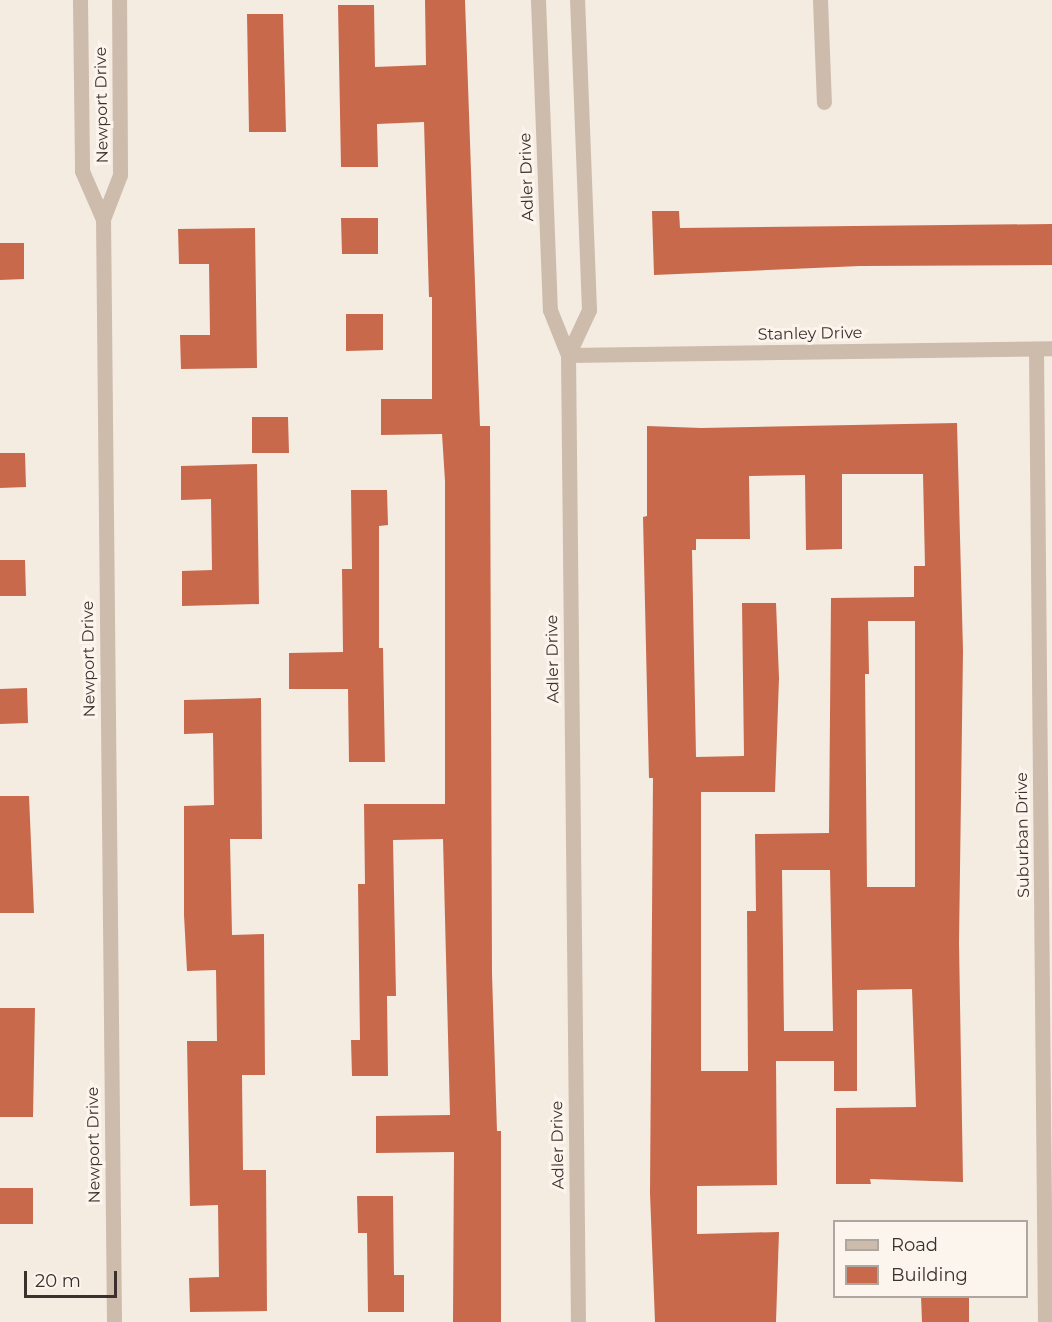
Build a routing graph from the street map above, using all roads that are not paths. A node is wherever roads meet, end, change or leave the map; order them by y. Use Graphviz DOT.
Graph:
graph roads {
  1 [pos="80,0"];
  2 [pos="119,0"];
  3 [pos="538,0"];
  4 [pos="578,0"];
  5 [pos="820,0"];
  6 [pos="824,102"];
  7 [pos="103,219"];
  8 [pos="1044,349"];
  9 [pos="568,355"];
  10 [pos="114,1322"];
  11 [pos="578,1322"];
  12 [pos="1045,1322"];
  1 -- 7 [label="street"];
  2 -- 7 [label="street, Newport Drive"];
  3 -- 9 [label="street, Adler Drive"];
  4 -- 9 [label="street"];
  5 -- 6 [label="street"];
  7 -- 10 [label="street, Newport Drive"];
  8 -- 9 [label="street, Stanley Drive"];
  8 -- 12 [label="street, Suburban Drive"];
  9 -- 11 [label="street, Adler Drive"];
}
